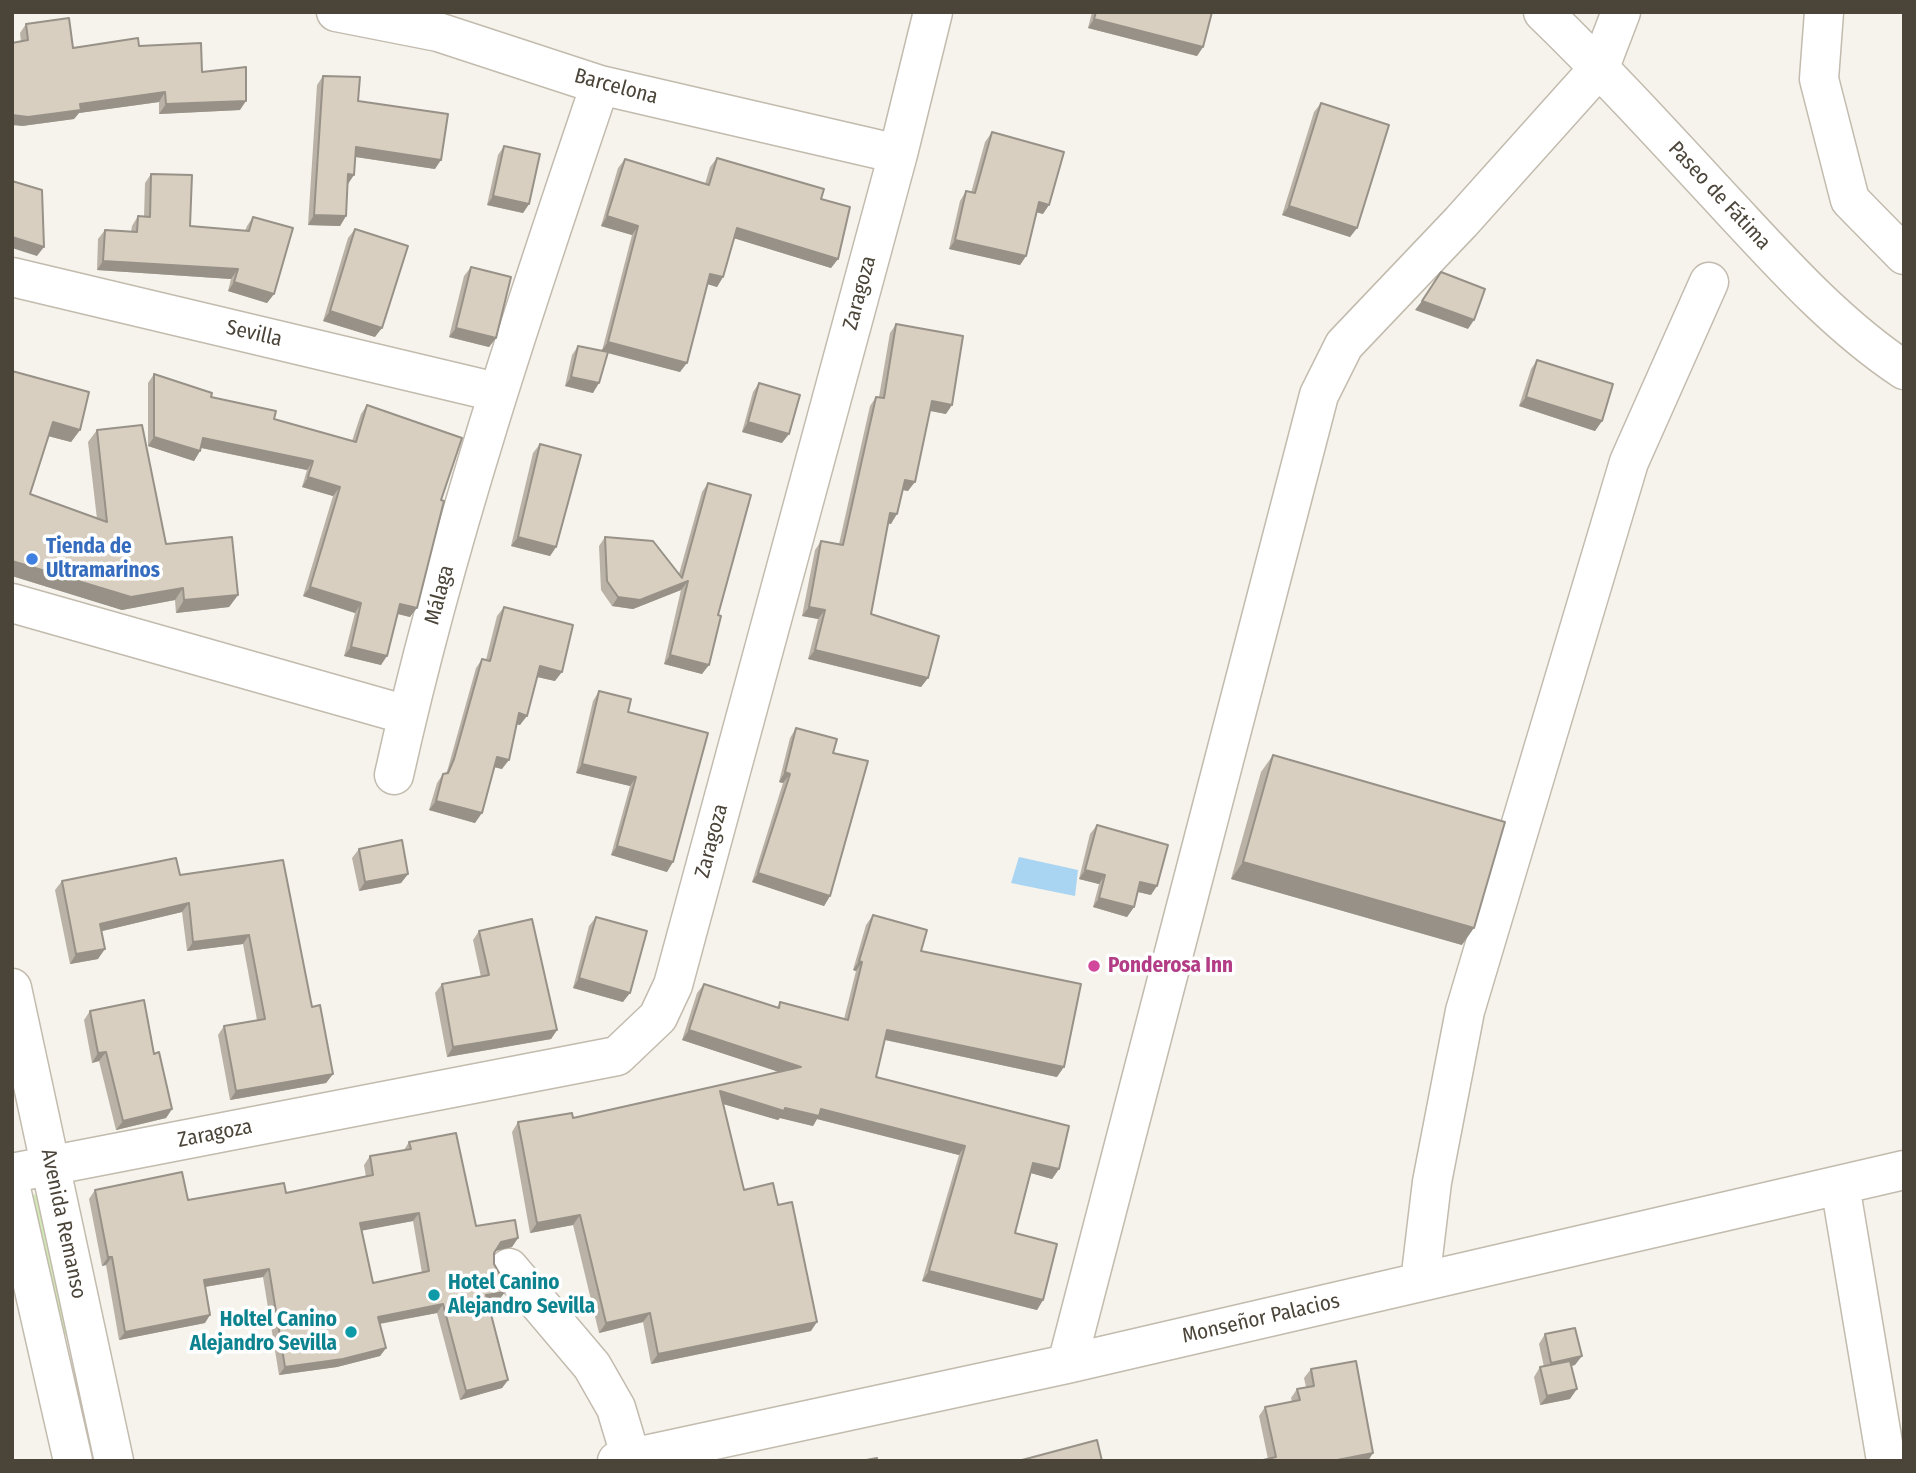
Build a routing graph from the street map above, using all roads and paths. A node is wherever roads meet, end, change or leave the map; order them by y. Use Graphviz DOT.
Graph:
graph roads {
  1 [pos="336,12"];
  2 [pos="933,12"];
  3 [pos="1544,12"];
  4 [pos="1621,12"];
  5 [pos="1824,12"];
  6 [pos="440,22"];
  7 [pos="1600,67"];
  8 [pos="600,85"];
  9 [pos="898,154"];
  10 [pos="1904,255"];
  11 [pos="12,277"];
  12 [pos="1709,282"];
  13 [pos="1904,370"];
  14 [pos="496,392"];
  15 [pos="12,603"];
  16 [pos="407,715"];
  17 [pos="394,775"];
  18 [pos="12,988"];
  19 [pos="50,1165"];
  20 [pos="1904,1170"];
  21 [pos="12,1172"];
  22 [pos="1840,1185"];
  23 [pos="12,1193"];
  24 [pos="509,1268"];
  25 [pos="1420,1282"];
  26 [pos="1067,1364"];
  27 [pos="701,1453"];
  28 [pos="624,1459"];
  29 [pos="73,1461"];
  30 [pos="114,1461"];
  31 [pos="1886,1461"];
  1 -- 6 [label="street, Barcelona"];
  2 -- 9 [label="street, Zaragoza"];
  3 -- 7 [label="street, Paseo de Fátima"];
  4 -- 7 [label="street"];
  5 -- 10 [label="street"];
  6 -- 8 [label="street, Barcelona"];
  7 -- 13 [label="street, Paseo de Fátima"];
  7 -- 26 [label="street"];
  8 -- 9 [label="street, Barcelona"];
  8 -- 14 [label="street, Málaga"];
  9 -- 19 [label="street, Zaragoza"];
  11 -- 14 [label="street, Sevilla"];
  12 -- 25 [label="street"];
  14 -- 16 [label="street, Málaga"];
  15 -- 16 [label="street"];
  16 -- 17 [label="street, Málaga"];
  18 -- 19 [label="street, Avenida Remanso"];
  19 -- 21 [label="street, Zaragoza"];
  19 -- 30 [label="street, Avenida Remanso"];
  20 -- 22 [label="street, Monseñor Palacios"];
  22 -- 25 [label="street, Monseñor Palacios"];
  22 -- 31 [label="street"];
  23 -- 29 [label="street, Avenida Remanso"];
  24 -- 28 [label="street"];
  25 -- 26 [label="street, Monseñor Palacios"];
  26 -- 27 [label="street, Monseñor Palacios"];
  27 -- 28 [label="street, Monseñor Palacios"];
}
